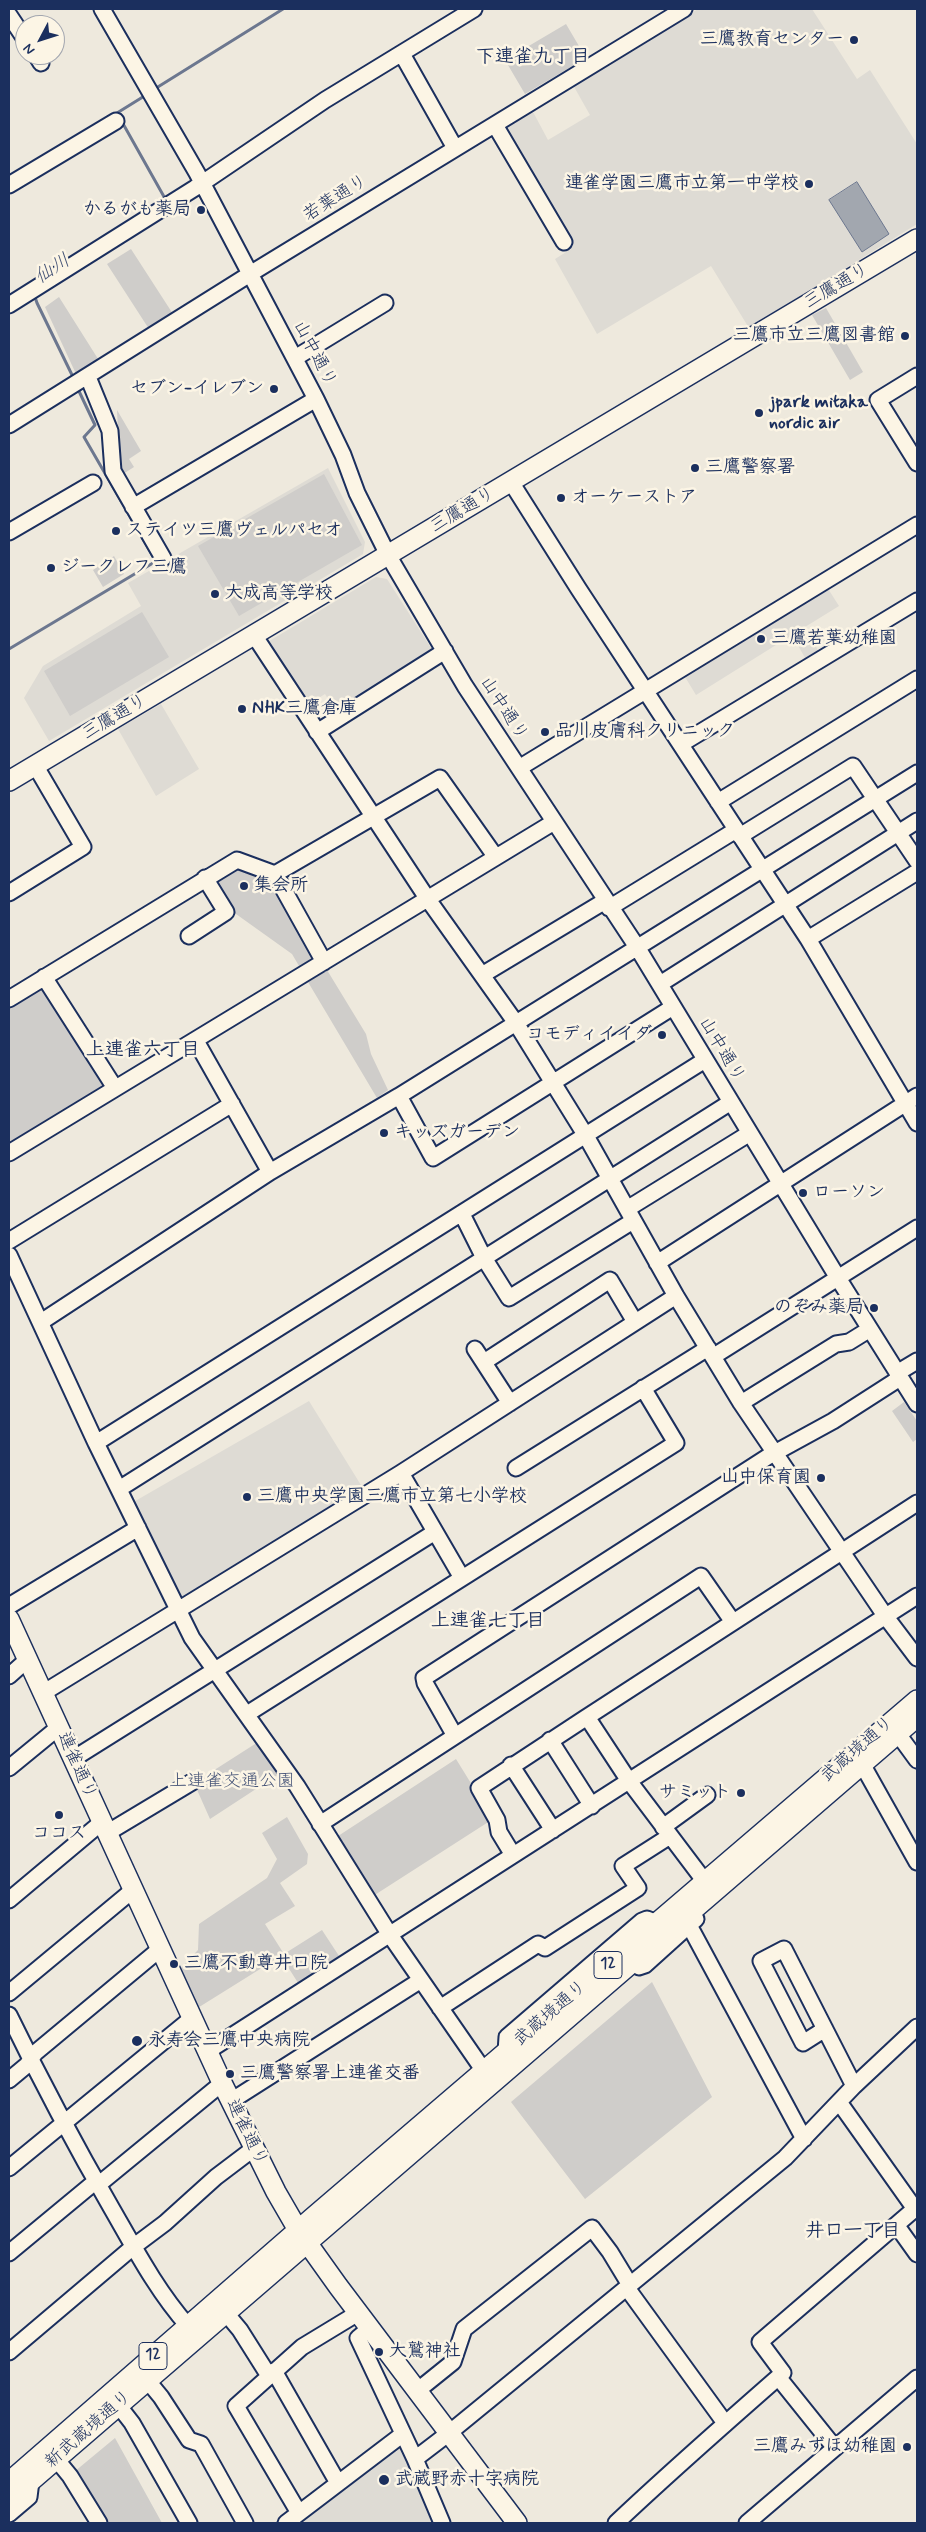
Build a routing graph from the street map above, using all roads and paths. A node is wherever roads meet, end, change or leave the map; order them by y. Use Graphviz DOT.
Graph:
graph roads {
  1 [pos="102,9"];
  2 [pos="474,9"];
  3 [pos="684,9"];
  4 [pos="402,54"];
  5 [pos="116,121"];
  6 [pos="494,125"];
  7 [pos="455,148"];
  8 [pos="202,182"];
  9 [pos="9,185"];
  10 [pos="917,239"];
  11 [pos="564,242"];
  12 [pos="250,274"];
  13 [pos="385,303"];
  14 [pos="9,305"];
  15 [pos="295,358"];
  16 [pos="917,376"];
  17 [pos="80,382"];
  18 [pos="316,399"];
  19 [pos="9,425"];
  20 [pos="917,463"];
  21 [pos="511,482"];
  22 [pos="93,483"];
  23 [pos="133,508"];
  24 [pos="917,525"];
  25 [pos="9,532"];
  26 [pos="388,555"];
  27 [pos="163,558"];
  28 [pos="917,601"];
  29 [pos="254,635"];
  30 [pos="446,651"];
  31 [pos="917,679"];
  32 [pos="646,690"];
  33 [pos="317,732"];
  34 [pos="681,744"];
  35 [pos="35,765"];
  36 [pos="519,768"];
  37 [pos="917,773"];
  38 [pos="9,781"];
  39 [pos="875,799"];
  40 [pos="718,802"];
  41 [pos="372,815"];
  42 [pos="917,821"];
  43 [pos="554,822"];
  44 [pos="899,832"];
  45 [pos="738,833"];
  46 [pos="495,856"];
  47 [pos="917,861"];
  48 [pos="763,869"];
  49 [pos="917,872"];
  50 [pos="275,874"];
  51 [pos="205,878"];
  52 [pos="9,893"];
  53 [pos="427,898"];
  54 [pos="785,904"];
  55 [pos="607,905"];
  56 [pos="189,936"];
  57 [pos="808,939"];
  58 [pos="637,947"];
  59 [pos="324,962"];
  60 [pos="482,975"];
  61 [pos="44,977"];
  62 [pos="660,984"];
  63 [pos="9,999"];
  64 [pos="674,1007"];
  65 [pos="516,1023"];
  66 [pos="196,1041"];
  67 [pos="705,1060"];
  68 [pos="553,1082"];
  69 [pos="115,1088"];
  70 [pos="399,1096"];
  71 [pos="911,1100"];
  72 [pos="731,1102"];
  73 [pos="232,1104"];
  74 [pos="917,1123"];
  75 [pos="750,1133"];
  76 [pos="586,1136"];
  77 [pos="9,1153"];
  78 [pos="270,1172"];
  79 [pos="610,1178"];
  80 [pos="780,1184"];
  81 [pos="462,1214"];
  82 [pos="630,1215"];
  83 [pos="917,1228"];
  84 [pos="9,1241"];
  85 [pos="9,1255"];
  86 [pos="484,1258"];
  87 [pos="657,1263"];
  88 [pos="838,1278"];
  89 [pos="676,1296"];
  90 [pos="41,1322"];
  91 [pos="634,1322"];
  92 [pos="870,1329"];
  93 [pos="476,1349"];
  94 [pos="711,1352"];
  95 [pos="917,1361"];
  96 [pos="484,1362"];
  97 [pos="898,1375"];
  98 [pos="643,1388"];
  99 [pos="510,1403"];
  100 [pos="741,1403"];
  101 [pos="917,1404"];
  102 [pos="96,1443"];
  103 [pos="775,1454"];
  104 [pos="516,1468"];
  105 [pos="402,1472"];
  106 [pos="119,1490"];
  107 [pos="917,1503"];
  108 [pos="138,1528"];
  109 [pos="435,1532"];
  110 [pos="841,1551"];
  111 [pos="462,1578"];
  112 [pos="917,1596"];
  113 [pos="9,1606"];
  114 [pos="177,1611"];
  115 [pos="886,1617"];
  116 [pos="9,1619"];
  117 [pos="733,1622"];
  118 [pos="917,1658"];
  119 [pos="28,1659"];
  120 [pos="214,1671"];
  121 [pos="9,1676"];
  122 [pos="43,1693"];
  123 [pos="917,1700"];
  124 [pos="247,1714"];
  125 [pos="586,1717"];
  126 [pos="917,1717"];
  127 [pos="59,1727"];
  128 [pos="898,1734"];
  129 [pos="455,1736"];
  130 [pos="550,1740"];
  131 [pos="859,1758"];
  132 [pos="73,1759"];
  133 [pos="917,1760"];
  134 [pos="511,1765"];
  135 [pos="9,1768"];
  136 [pos="629,1781"];
  137 [pos="192,1782"];
  138 [pos="707,1795"];
  139 [pos="592,1806"];
  140 [pos="320,1824"];
  141 [pos="104,1828"];
  142 [pos="553,1830"];
  143 [pos="666,1831"];
  144 [pos="513,1855"];
  145 [pos="917,1862"];
  146 [pos="709,1887"];
  147 [pos="133,1890"];
  148 [pos="9,1900"];
  149 [pos="695,1908"];
  150 [pos="690,1927"];
  151 [pos="390,1935"];
  152 [pos="160,1949"];
  153 [pos="632,1962"];
  154 [pos="421,1980"];
  155 [pos="9,1993"];
  156 [pos="440,2008"];
  157 [pos="9,2015"];
  158 [pos="192,2018"];
  159 [pos="917,2027"];
  160 [pos="825,2029"];
  161 [pos="208,2051"];
  162 [pos="30,2059"];
  163 [pos="484,2071"];
  164 [pos="9,2080"];
  165 [pos="854,2086"];
  166 [pos="227,2093"];
  167 [pos="839,2102"];
  168 [pos="64,2123"];
  169 [pos="804,2138"];
  170 [pos="253,2149"];
  171 [pos="9,2168"];
  172 [pos="97,2183"];
  173 [pos="916,2208"];
  174 [pos="897,2226"];
  175 [pos="302,2236"];
  176 [pos="133,2246"];
  177 [pos="9,2253"];
  178 [pos="917,2254"];
  179 [pos="628,2286"];
  180 [pos="225,2312"];
  181 [pos="358,2313"];
  182 [pos="188,2326"];
  183 [pos="370,2328"];
  184 [pos="9,2352"];
  185 [pos="272,2374"];
  186 [pos="778,2377"];
  187 [pos="917,2378"];
  188 [pos="147,2380"];
  189 [pos="417,2391"];
  190 [pos="118,2405"];
  191 [pos="726,2423"];
  192 [pos="449,2433"];
  193 [pos="403,2434"];
  194 [pos="835,2448"];
  195 [pos="415,2458"];
  196 [pos="56,2459"];
  197 [pos="17,2476"];
  198 [pos="338,2483"];
  199 [pos="9,2500"];
  200 [pos="299,2513"];
  201 [pos="9,2514"];
  202 [pos="99,2523"];
  203 [pos="189,2523"];
  204 [pos="245,2523"];
  205 [pos="286,2523"];
  206 [pos="442,2523"];
  207 [pos="517,2523"];
  208 [pos="616,2523"];
  209 [pos="747,2523"];
  1 -- 8 [label="street, 山中通り"];
  2 -- 4 [label="street"];
  3 -- 6 [label="street, 若葉通り"];
  4 -- 7 [label="street"];
  4 -- 8 [label="street"];
  5 -- 9 [label="street"];
  6 -- 7 [label="street, 若葉通り"];
  6 -- 11 [label="street"];
  7 -- 12 [label="street, 若葉通り"];
  8 -- 12 [label="street, 山中通り"];
  8 -- 14 [label="street"];
  10 -- 21 [label="main road, 三鷹通り"];
  12 -- 15 [label="street, 山中通り"];
  12 -- 17 [label="street, 若葉通り"];
  13 -- 15 [label="street"];
  15 -- 18 [label="street, 山中通り"];
  16 -- 20 [label="street"];
  17 -- 19 [label="street, 若葉通り"];
  17 -- 23 [label="street"];
  18 -- 23 [label="street"];
  18 -- 26 [label="street, 山中通り"];
  21 -- 26 [label="main road, 三鷹通り"];
  21 -- 32 [label="street"];
  22 -- 25 [label="street"];
  23 -- 27 [label="street"];
  24 -- 32 [label="street"];
  26 -- 29 [label="main road, 三鷹通り"];
  26 -- 30 [label="street, 山中通り"];
  28 -- 34 [label="street"];
  29 -- 33 [label="street"];
  29 -- 35 [label="main road, 三鷹通り"];
  30 -- 33 [label="street"];
  30 -- 36 [label="street, 山中通り"];
  31 -- 40 [label="street"];
  32 -- 34 [label="street"];
  32 -- 36 [label="street"];
  33 -- 41 [label="street"];
  34 -- 40 [label="street"];
  35 -- 38 [label="main road, 三鷹通り"];
  35 -- 52 [label="street"];
  36 -- 43 [label="street, 山中通り"];
  37 -- 39 [label="street"];
  39 -- 44 [label="street"];
  39 -- 45 [label="street"];
  39 -- 48 [label="street"];
  40 -- 45 [label="street"];
  41 -- 46 [label="street"];
  41 -- 50 [label="street"];
  41 -- 53 [label="street"];
  42 -- 44 [label="street"];
  43 -- 46 [label="street"];
  43 -- 55 [label="street, 山中通り"];
  44 -- 47 [label="street"];
  44 -- 54 [label="street"];
  45 -- 48 [label="street"];
  45 -- 55 [label="street"];
  46 -- 53 [label="street"];
  48 -- 54 [label="street"];
  48 -- 58 [label="street"];
  49 -- 57 [label="street"];
  50 -- 51 [label="street"];
  50 -- 59 [label="street"];
  51 -- 56 [label="street"];
  51 -- 61 [label="street"];
  53 -- 59 [label="street"];
  53 -- 60 [label="street"];
  54 -- 57 [label="street"];
  54 -- 62 [label="street"];
  55 -- 58 [label="street, 山中通り"];
  55 -- 60 [label="street"];
  57 -- 71 [label="street"];
  58 -- 62 [label="street, 山中通り"];
  58 -- 65 [label="street"];
  59 -- 66 [label="street"];
  60 -- 65 [label="street"];
  61 -- 63 [label="street"];
  61 -- 69 [label="street"];
  62 -- 64 [label="street, 山中通り"];
  64 -- 67 [label="street, 山中通り"];
  64 -- 68 [label="street"];
  65 -- 68 [label="street"];
  65 -- 70 [label="street"];
  66 -- 69 [label="street"];
  66 -- 73 [label="street"];
  67 -- 72 [label="street, 山中通り"];
  67 -- 76 [label="street"];
  68 -- 70 [label="street"];
  68 -- 76 [label="street"];
  69 -- 77 [label="street"];
  70 -- 78 [label="street"];
  71 -- 74 [label="street"];
  71 -- 80 [label="street"];
  72 -- 75 [label="street, 山中通り"];
  72 -- 79 [label="street"];
  73 -- 78 [label="street"];
  73 -- 84 [label="street"];
  75 -- 80 [label="street, 山中通り"];
  75 -- 82 [label="street"];
  76 -- 79 [label="street"];
  76 -- 81 [label="street"];
  78 -- 90 [label="street"];
  79 -- 82 [label="street"];
  79 -- 86 [label="street"];
  80 -- 87 [label="street"];
  80 -- 88 [label="street, 山中通り"];
  81 -- 86 [label="street"];
  81 -- 102 [label="street"];
  82 -- 86 [label="street"];
  82 -- 87 [label="street"];
  83 -- 88 [label="street"];
  85 -- 90 [label="street"];
  86 -- 106 [label="street"];
  87 -- 89 [label="street"];
  88 -- 92 [label="street, 山中通り"];
  88 -- 94 [label="street"];
  89 -- 91 [label="street"];
  89 -- 94 [label="street"];
  90 -- 102 [label="street"];
  91 -- 96 [label="street"];
  91 -- 99 [label="street"];
  92 -- 97 [label="street, 山中通り"];
  92 -- 100 [label="street"];
  93 -- 96 [label="street"];
  94 -- 98 [label="street"];
  94 -- 100 [label="street"];
  95 -- 97 [label="street"];
  96 -- 99 [label="street"];
  97 -- 101 [label="street, 山中通り"];
  97 -- 103 [label="street"];
  98 -- 104 [label="street"];
  98 -- 111 [label="street"];
  99 -- 105 [label="street"];
  100 -- 103 [label="street"];
  102 -- 106 [label="street"];
  103 -- 110 [label="street"];
  103 -- 129 [label="street"];
  105 -- 109 [label="street"];
  105 -- 114 [label="street"];
  106 -- 108 [label="street"];
  107 -- 110 [label="street"];
  108 -- 113 [label="street"];
  108 -- 114 [label="street"];
  109 -- 111 [label="street"];
  109 -- 120 [label="street"];
  110 -- 115 [label="street"];
  110 -- 117 [label="street"];
  111 -- 124 [label="street"];
  112 -- 115 [label="street"];
  114 -- 120 [label="street"];
  114 -- 122 [label="street"];
  115 -- 118 [label="street"];
  115 -- 136 [label="street"];
  116 -- 119 [label="main road, 連雀通り"];
  117 -- 125 [label="street"];
  117 -- 129 [label="street"];
  119 -- 121 [label="street"];
  119 -- 122 [label="main road, 連雀通り"];
  120 -- 124 [label="street"];
  120 -- 132 [label="street"];
  122 -- 127 [label="main road, 連雀通り"];
  123 -- 131 [label="main road, 武蔵境通り / 12"];
  124 -- 140 [label="street"];
  125 -- 130 [label="street"];
  125 -- 136 [label="street"];
  126 -- 128 [label="main road, 武蔵境通り / 12"];
  127 -- 132 [label="main road, 連雀通り"];
  127 -- 135 [label="street"];
  128 -- 131 [label="main road, 武蔵境通り / 12"];
  128 -- 133 [label="street"];
  129 -- 140 [label="street"];
  130 -- 134 [label="street"];
  130 -- 139 [label="street"];
  131 -- 145 [label="street"];
  131 -- 146 [label="main road, 武蔵境通り / 12"];
  132 -- 141 [label="main road, 連雀通り"];
  134 -- 142 [label="street"];
  134 -- 144 [label="street"];
  136 -- 139 [label="street"];
  136 -- 143 [label="street"];
  137 -- 141 [label="street"];
  138 -- 143 [label="street"];
  139 -- 142 [label="street"];
  140 -- 151 [label="street"];
  141 -- 147 [label="main road, 連雀通り"];
  141 -- 148 [label="street"];
  142 -- 144 [label="street"];
  143 -- 146 [label="street"];
  143 -- 156 [label="street"];
  144 -- 151 [label="street"];
  146 -- 149 [label="main road, 武蔵境通り / 12"];
  146 -- 163 [label="main road, 武蔵境通り / 12"];
  147 -- 152 [label="main road, 連雀通り"];
  147 -- 155 [label="street"];
  149 -- 150 [label="street"];
  149 -- 153 [label="main road, 武蔵境通り / 12"];
  150 -- 153 [label="street"];
  150 -- 169 [label="street"];
  151 -- 154 [label="street"];
  151 -- 161 [label="street"];
  152 -- 158 [label="main road, 連雀通り"];
  152 -- 162 [label="street"];
  153 -- 175 [label="main road, 武蔵境通り / 12"];
  154 -- 156 [label="street"];
  154 -- 166 [label="street"];
  156 -- 163 [label="street"];
  157 -- 162 [label="street"];
  158 -- 161 [label="main road, 連雀通り"];
  158 -- 168 [label="street"];
  159 -- 165 [label="street"];
  160 -- 160 [label="street"];
  160 -- 165 [label="street"];
  161 -- 166 [label="main road, 連雀通り"];
  162 -- 164 [label="street"];
  162 -- 168 [label="street"];
  163 -- 175 [label="main road, 武蔵境通り / 12"];
  165 -- 167 [label="street"];
  166 -- 170 [label="main road, 連雀通り"];
  166 -- 172 [label="street"];
  167 -- 169 [label="street"];
  167 -- 173 [label="street"];
  168 -- 171 [label="street"];
  168 -- 172 [label="street"];
  169 -- 179 [label="street"];
  170 -- 175 [label="main road, 連雀通り"];
  170 -- 176 [label="street"];
  172 -- 176 [label="street"];
  172 -- 177 [label="street"];
  173 -- 174 [label="street"];
  174 -- 178 [label="street"];
  174 -- 186 [label="street"];
  175 -- 180 [label="main road, 新武蔵境通り / 12"];
  175 -- 181 [label="main road, 連雀通り"];
  175 -- 182 [label="main road, 新武蔵境通り / 12"];
  176 -- 182 [label="street"];
  176 -- 184 [label="street"];
  179 -- 189 [label="street"];
  179 -- 191 [label="street"];
  179 -- 192 [label="street"];
  180 -- 185 [label="street"];
  180 -- 188 [label="main road, 新武蔵境通り / 12"];
  181 -- 183 [label="main road, 連雀通り"];
  181 -- 185 [label="street"];
  182 -- 197 [label="main road, 新武蔵境通り / 12"];
  183 -- 189 [label="main road, 連雀通り"];
  183 -- 193 [label="street"];
  185 -- 198 [label="street"];
  185 -- 200 [label="street"];
  186 -- 191 [label="street"];
  186 -- 194 [label="street"];
  187 -- 194 [label="street"];
  188 -- 190 [label="main road, 新武蔵境通り / 12"];
  188 -- 204 [label="street"];
  189 -- 192 [label="main road, 連雀通り"];
  190 -- 196 [label="main road, 新武蔵境通り / 12"];
  190 -- 203 [label="street"];
  191 -- 208 [label="street"];
  192 -- 195 [label="street"];
  192 -- 207 [label="main road, 連雀通り"];
  193 -- 195 [label="street"];
  193 -- 198 [label="street"];
  194 -- 209 [label="street"];
  195 -- 206 [label="street"];
  196 -- 197 [label="main road, 新武蔵境通り / 12"];
  196 -- 202 [label="street"];
  197 -- 199 [label="main road, 新武蔵境通り / 12"];
  197 -- 201 [label="street"];
  198 -- 200 [label="street"];
  200 -- 205 [label="street"];
}
